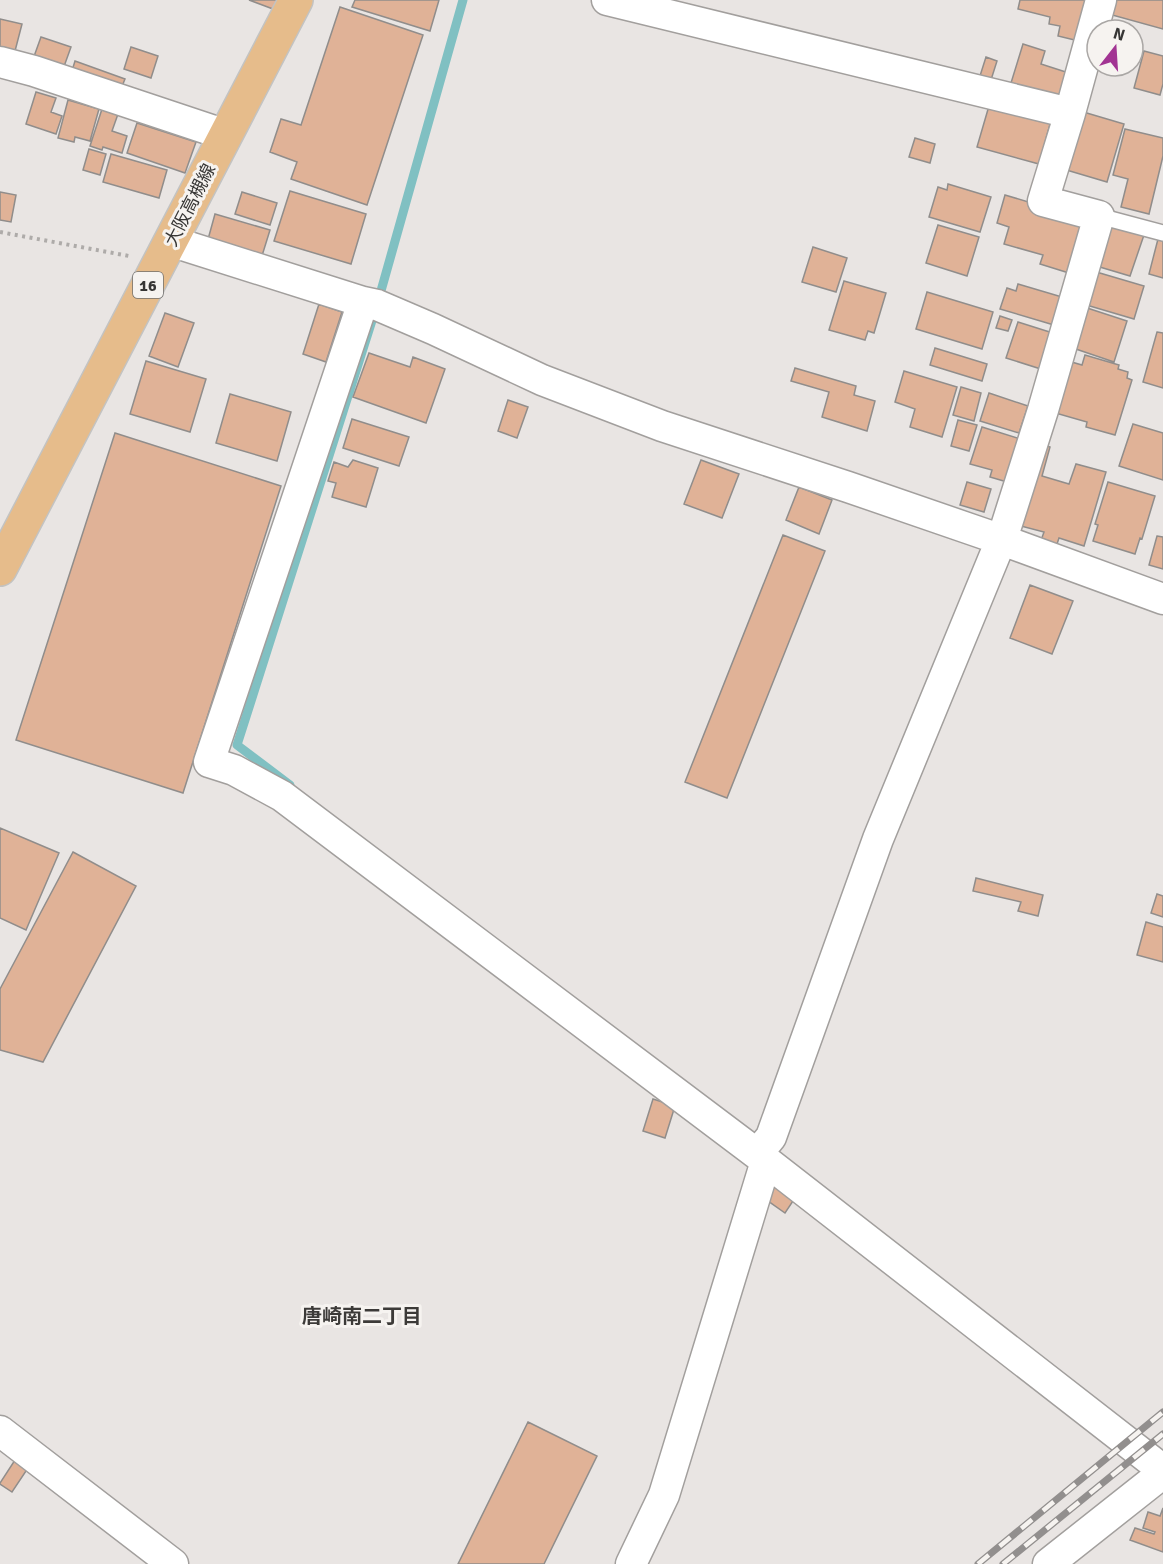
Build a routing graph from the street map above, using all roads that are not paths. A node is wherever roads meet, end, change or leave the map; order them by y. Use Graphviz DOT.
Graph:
graph roads {
  1 [pos="296,0"];
  2 [pos="606,0"];
  3 [pos="1101,0"];
  4 [pos="0,62"];
  5 [pos="1070,113"];
  6 [pos="226,135"];
  7 [pos="1099,216"];
  8 [pos="1163,233"];
  9 [pos="165,252"];
  10 [pos="363,302"];
  11 [pos="1002,540"];
  12 [pos="0,569"];
  13 [pos="1163,599"];
  14 [pos="762,1158"];
  15 [pos="0,1431"];
  16 [pos="1163,1472"];
  17 [pos="173,1564"];
  18 [pos="631,1564"];
  19 [pos="1048,1564"];
  1 -- 6 [label="main road, 大阪高槻線 / 16"];
  2 -- 5 [label="street"];
  3 -- 5 [label="street"];
  4 -- 6 [label="street"];
  5 -- 7 [label="street"];
  6 -- 9 [label="main road, 大阪高槻線 / 16"];
  7 -- 8 [label="lane"];
  7 -- 11 [label="street"];
  9 -- 10 [label="street"];
  9 -- 12 [label="main road, 大阪高槻線 / 16"];
  10 -- 11 [label="street"];
  10 -- 14 [label="street"];
  11 -- 13 [label="street"];
  11 -- 14 [label="street"];
  14 -- 16 [label="street"];
  14 -- 18 [label="street"];
  15 -- 17 [label="street"];
  16 -- 19 [label="street"];
}
